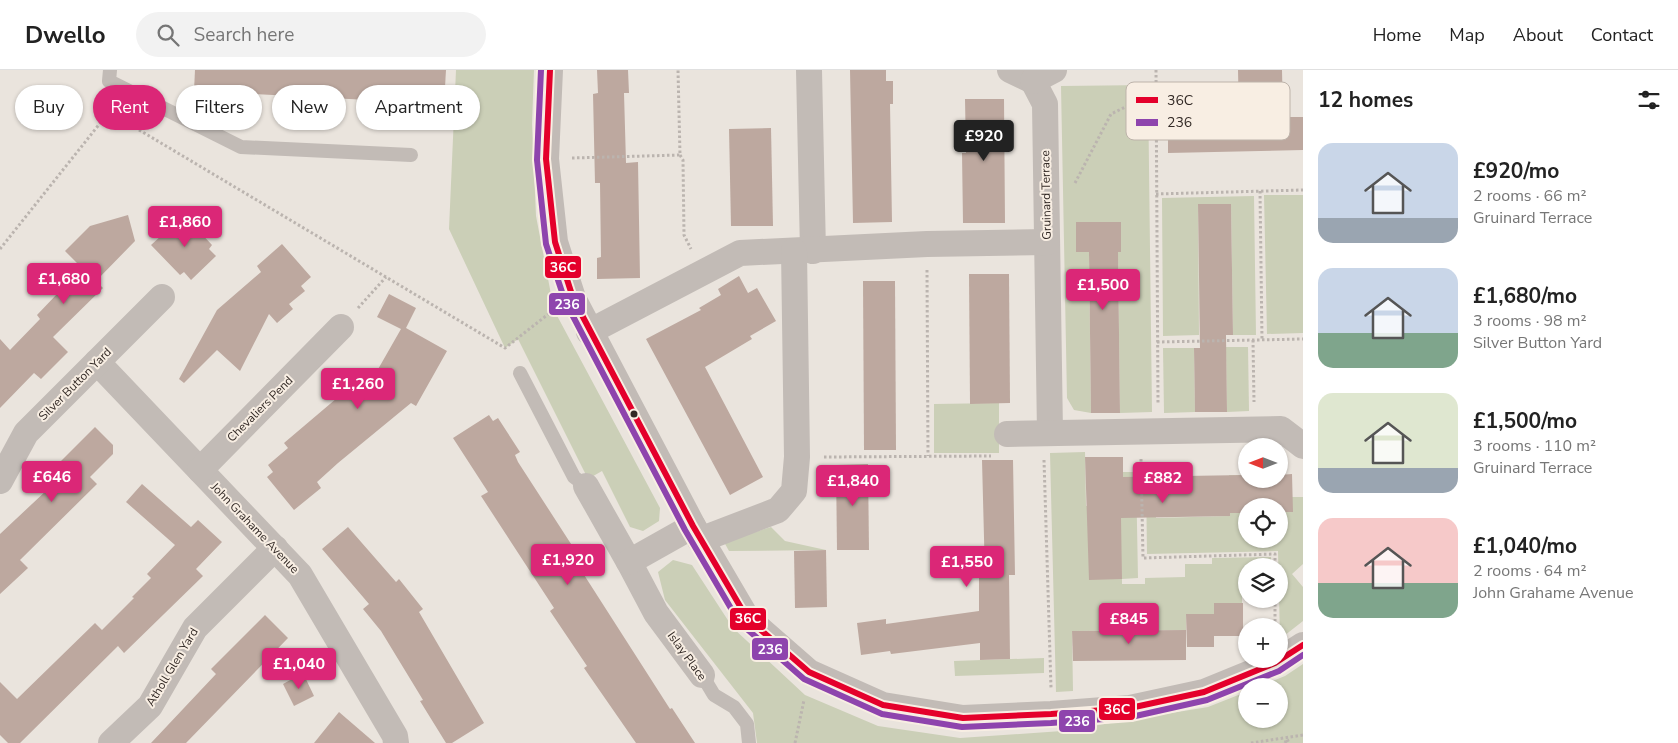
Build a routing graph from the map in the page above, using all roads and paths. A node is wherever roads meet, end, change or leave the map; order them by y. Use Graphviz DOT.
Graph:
graph roads {
  1 [pos="110,70"];
  2 [pos="550,70"];
  3 [pos="678,70"];
  4 [pos="810,70"];
  5 [pos="1032,74"];
  6 [pos="1126,106"];
  7 [pos="1156,140"];
  8 [pos="411,155"];
  9 [pos="680,155"];
  10 [pos="546,159"];
  11 [pos="1303,190"];
  12 [pos="1260,191"];
  13 [pos="1156,194"];
  14 [pos="1046,197"];
  15 [pos="1047,242"];
  16 [pos="927,244"];
  17 [pos="0,248"];
  18 [pos="804,251"];
  19 [pos="703,272"];
  20 [pos="386,277"];
  21 [pos="162,298"];
  22 [pos="573,298"];
  23 [pos="341,327"];
  24 [pos="589,332"];
  25 [pos="1303,338"];
  26 [pos="1253,340"];
  27 [pos="1262,340"];
  28 [pos="1157,342"];
  29 [pos="96,362"];
  30 [pos="520,373"];
  31 [pos="1254,430"];
  32 [pos="1149,431"];
  33 [pos="1050,433"];
  34 [pos="1001,445"];
  35 [pos="1303,446"];
  36 [pos="928,456"];
  37 [pos="797,457"];
  38 [pos="200,470"];
  39 [pos="0,481"];
  40 [pos="586,486"];
  41 [pos="696,533"];
  42 [pos="275,548"];
  43 [pos="1274,558"];
  44 [pos="629,562"];
  45 [pos="1303,645"];
  46 [pos="808,672"];
  47 [pos="702,675"];
  48 [pos="1051,714"];
  49 [pos="1303,735"];
  50 [pos="1287,742"];
  51 [pos="111,743"];
  52 [pos="396,743"];
  53 [pos="749,743"];
  54 [pos="796,743"];
  55 [pos="1251,743"];
  1 -- 8 [label="lane"];
  2 -- 10 [label="street"];
  3 -- 9 [label="path"];
  4 -- 18 [label="street"];
  5 -- 14 [label="street, Gruinard Terrace"];
  6 -- 14 [label="path"];
  7 -- 13 [label="path"];
  9 -- 10 [label="path"];
  9 -- 19 [label="path"];
  10 -- 22 [label="street"];
  11 -- 12 [label="path"];
  12 -- 13 [label="path"];
  12 -- 27 [label="path"];
  13 -- 28 [label="path"];
  14 -- 15 [label="street, Gruinard Terrace"];
  15 -- 16 [label="street"];
  15 -- 33 [label="street, Gruinard Terrace"];
  16 -- 18 [label="street"];
  16 -- 36 [label="path"];
  17 -- 20 [label="path"];
  18 -- 19 [label="street"];
  18 -- 37 [label="street"];
  19 -- 24 [label="street"];
  20 -- 22 [label="path"];
  20 -- 23 [label="path"];
  21 -- 29 [label="street, Silver Button Yard"];
  22 -- 24 [label="street"];
  23 -- 38 [label="street, Chevaliers Pend"];
  24 -- 41 [label="street"];
  25 -- 27 [label="path"];
  26 -- 27 [label="path"];
  26 -- 28 [label="path"];
  26 -- 31 [label="path"];
  28 -- 32 [label="path"];
  29 -- 38 [label="street, John Grahame Avenue"];
  29 -- 39 [label="street, Silver Button Yard"];
  30 -- 40 [label="lane, Islay Place"];
  31 -- 32 [label="street"];
  31 -- 35 [label="street"];
  32 -- 33 [label="street"];
  32 -- 43 [label="path"];
  33 -- 34 [label="street"];
  33 -- 48 [label="path"];
  34 -- 36 [label="path"];
  36 -- 37 [label="path"];
  37 -- 41 [label="street"];
  38 -- 42 [label="street, John Grahame Avenue"];
  40 -- 44 [label="street, Islay Place"];
  41 -- 44 [label="street"];
  41 -- 46 [label="street"];
  42 -- 51 [label="street, Atholl Glen Yard"];
  42 -- 52 [label="street, John Grahame Avenue"];
  44 -- 47 [label="street, Islay Place"];
  45 -- 48 [label="street"];
  46 -- 48 [label="street"];
  46 -- 54 [label="path"];
  47 -- 53 [label="lane, Islay Place"];
  49 -- 50 [label="path"];
  50 -- 55 [label="path"];
}
